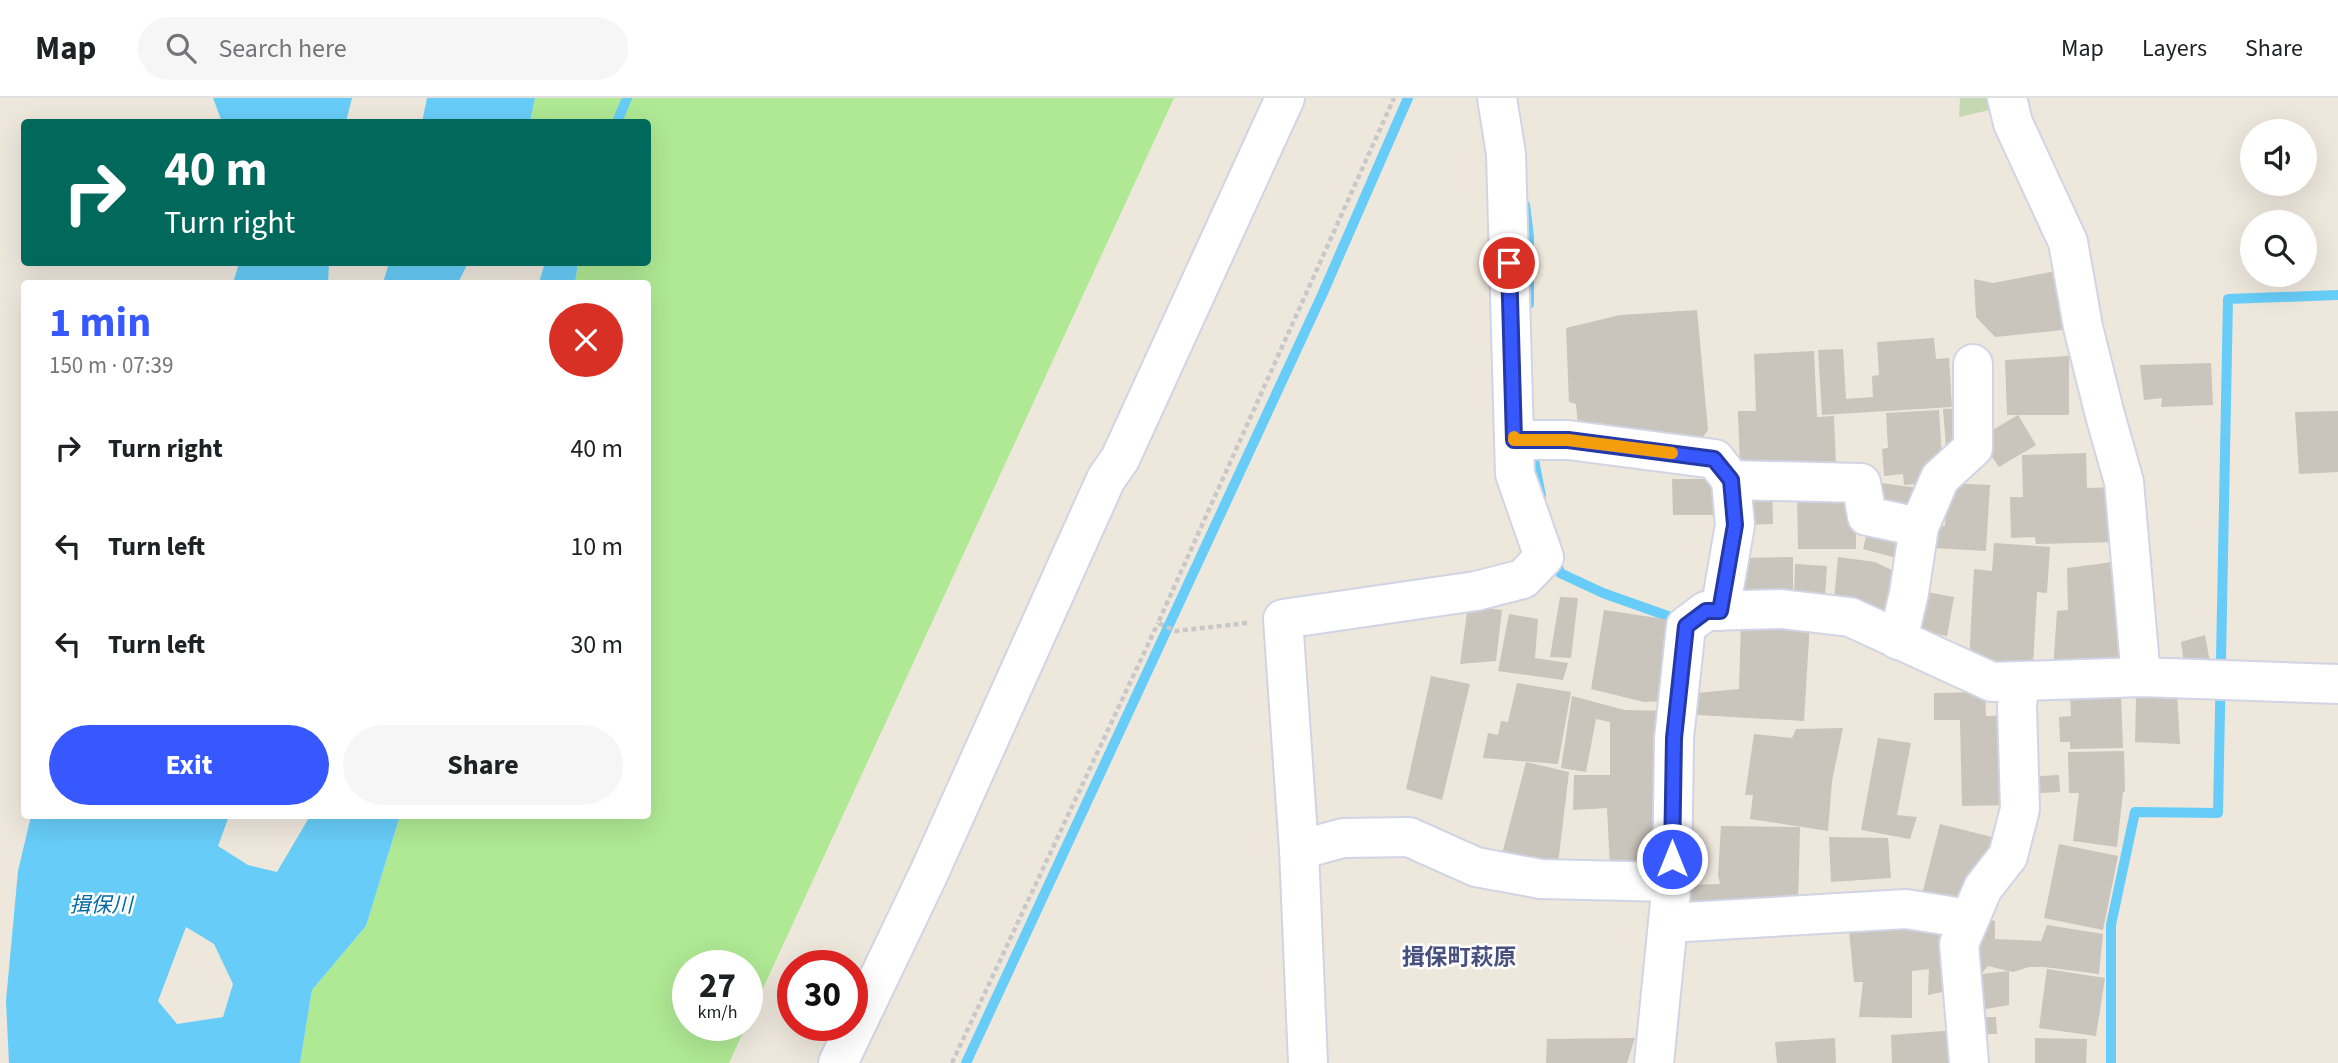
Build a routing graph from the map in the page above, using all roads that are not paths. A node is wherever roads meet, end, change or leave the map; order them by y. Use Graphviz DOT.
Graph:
graph roads {
  1 [pos="1285,98"];
  2 [pos="1497,98"];
  3 [pos="2007,98"];
  4 [pos="1973,364"];
  5 [pos="1514,440"];
  6 [pos="1731,480"];
  7 [pos="1919,527"];
  8 [pos="1720,611"];
  9 [pos="1898,640"];
  10 [pos="2141,677"];
  11 [pos="2019,683"];
  12 [pos="2338,684"];
  13 [pos="1299,850"];
  14 [pos="1672,882"];
  15 [pos="1969,919"];
  16 [pos="1668,923"];
  17 [pos="838,1063"];
  18 [pos="1308,1063"];
  19 [pos="1654,1063"];
  20 [pos="1969,1063"];
  1 -- 17 [label="street"];
  2 -- 5 [label="street"];
  3 -- 10 [label="street"];
  4 -- 7 [label="street"];
  5 -- 6 [label="street"];
  5 -- 13 [label="street"];
  6 -- 7 [label="street"];
  6 -- 8 [label="street"];
  7 -- 9 [label="street"];
  8 -- 9 [label="street"];
  8 -- 14 [label="street"];
  9 -- 11 [label="street"];
  10 -- 11 [label="street"];
  10 -- 12 [label="street"];
  11 -- 15 [label="street"];
  13 -- 14 [label="street"];
  13 -- 18 [label="street"];
  14 -- 16 [label="street"];
  15 -- 16 [label="street"];
  15 -- 20 [label="street"];
  16 -- 19 [label="street"];
}
